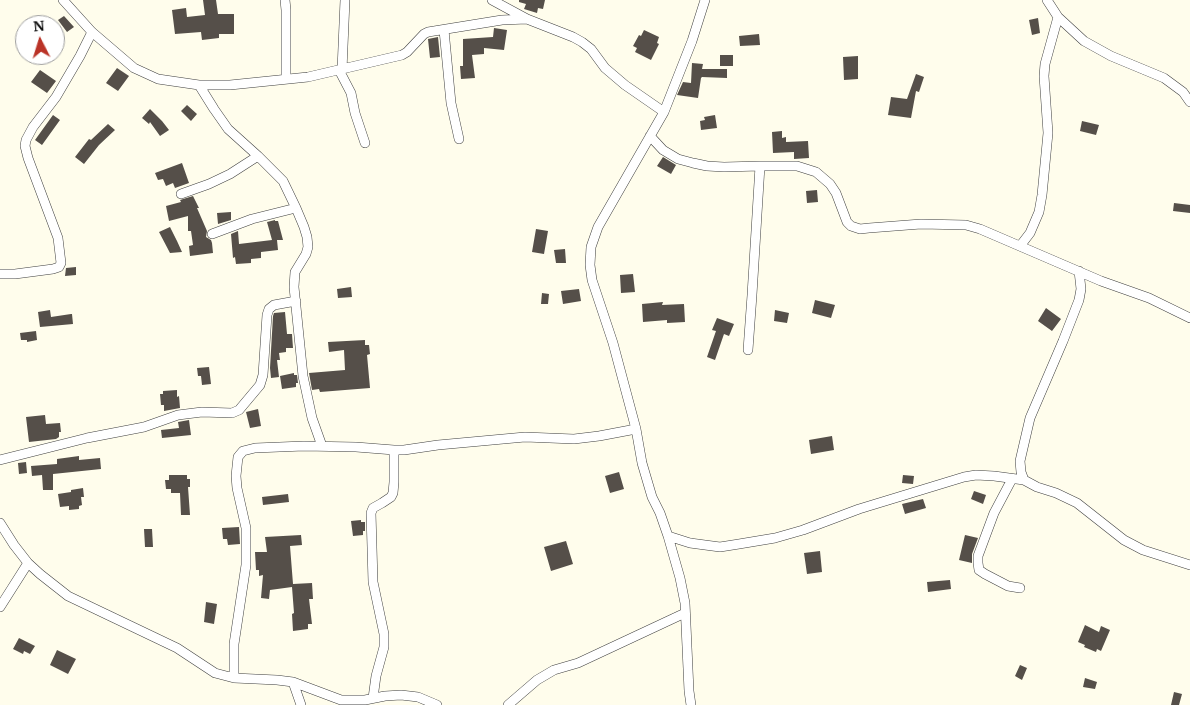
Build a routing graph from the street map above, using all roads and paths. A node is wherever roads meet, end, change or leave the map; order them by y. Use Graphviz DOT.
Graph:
graph roads {
  1 [pos="63,0"];
  2 [pos="285,0"];
  3 [pos="345,0"];
  4 [pos="492,0"];
  5 [pos="705,0"];
  6 [pos="1047,0"];
  7 [pos="1058,17"];
  8 [pos="527,19"];
  9 [pos="444,30"];
  10 [pos="92,32"];
  11 [pos="340,70"];
  12 [pos="286,79"];
  13 [pos="199,85"];
  14 [pos="1190,102"];
  15 [pos="664,112"];
  16 [pos="650,136"];
  17 [pos="459,139"];
  18 [pos="364,143"];
  19 [pos="258,156"];
  20 [pos="760,166"];
  21 [pos="182,194"];
  22 [pos="296,208"];
  23 [pos="212,234"];
  24 [pos="1020,246"];
  25 [pos="1079,271"];
  26 [pos="0,274"];
  27 [pos="296,302"];
  28 [pos="1190,318"];
  29 [pos="748,350"];
  30 [pos="636,429"];
  31 [pos="322,446"];
  32 [pos="394,450"];
  33 [pos="0,460"];
  34 [pos="1012,479"];
  35 [pos="1024,480"];
  36 [pos="0,523"];
  37 [pos="668,536"];
  38 [pos="28,563"];
  39 [pos="1190,565"];
  40 [pos="1020,588"];
  41 [pos="0,607"];
  42 [pos="685,613"];
  43 [pos="234,678"];
  44 [pos="294,682"];
  45 [pos="373,698"];
  46 [pos="301,705"];
  47 [pos="437,705"];
  48 [pos="508,705"];
  49 [pos="691,705"];
  1 -- 10 [label="street"];
  2 -- 12 [label="street"];
  3 -- 11 [label="street"];
  4 -- 8 [label="street"];
  5 -- 15 [label="street"];
  6 -- 7 [label="street"];
  7 -- 14 [label="street"];
  7 -- 24 [label="street"];
  8 -- 9 [label="street"];
  8 -- 15 [label="street"];
  9 -- 11 [label="street"];
  9 -- 17 [label="street"];
  10 -- 13 [label="street"];
  10 -- 26 [label="street"];
  11 -- 12 [label="street"];
  11 -- 18 [label="street"];
  12 -- 13 [label="street"];
  13 -- 19 [label="street"];
  15 -- 16 [label="street"];
  16 -- 20 [label="street"];
  16 -- 30 [label="street"];
  19 -- 21 [label="street"];
  19 -- 22 [label="street"];
  20 -- 24 [label="street"];
  20 -- 29 [label="street"];
  22 -- 23 [label="street"];
  22 -- 27 [label="street"];
  24 -- 25 [label="street"];
  25 -- 28 [label="street"];
  25 -- 35 [label="street"];
  27 -- 31 [label="street"];
  27 -- 33 [label="street"];
  30 -- 32 [label="street"];
  30 -- 37 [label="street"];
  31 -- 32 [label="street"];
  31 -- 43 [label="street"];
  32 -- 45 [label="street"];
  34 -- 35 [label="street"];
  34 -- 37 [label="street"];
  34 -- 40 [label="street"];
  35 -- 39 [label="street"];
  36 -- 38 [label="street"];
  37 -- 42 [label="street"];
  38 -- 41 [label="street"];
  38 -- 43 [label="street"];
  42 -- 48 [label="street"];
  42 -- 49 [label="street"];
  43 -- 44 [label="street"];
  44 -- 45 [label="street"];
  44 -- 46 [label="street"];
  45 -- 47 [label="street"];
}
